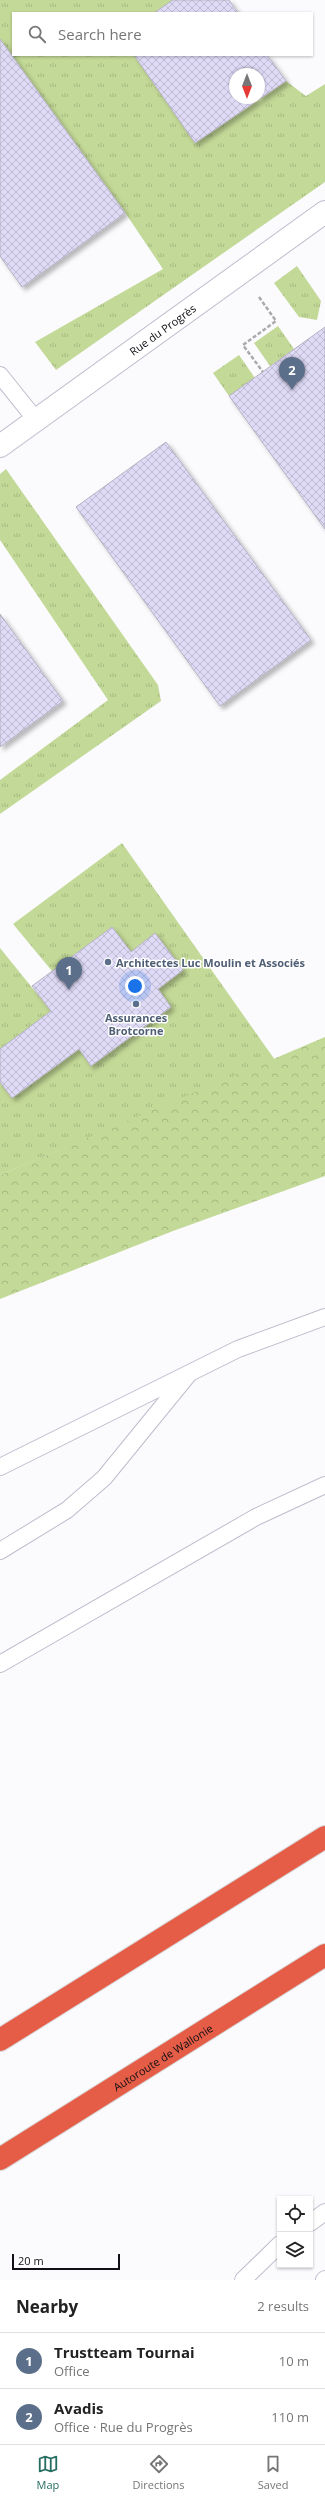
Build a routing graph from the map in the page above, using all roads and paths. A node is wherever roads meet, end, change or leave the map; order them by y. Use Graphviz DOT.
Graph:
graph roads {
  1 [pos="325,212"];
  2 [pos="254,290"];
  3 [pos="263,372"];
  4 [pos="0,375"];
  5 [pos="36,420"];
  6 [pos="0,446"];
  7 [pos="325,1317"];
  8 [pos="191,1371"];
  9 [pos="0,1468"];
  10 [pos="325,1485"];
  11 [pos="0,1551"];
  12 [pos="0,1664"];
  13 [pos="325,1837"];
  14 [pos="325,1955"];
  15 [pos="0,2040"];
  16 [pos="0,2159"];
  17 [pos="325,2212"];
  18 [pos="313,2221"];
  19 [pos="277,2247"];
  20 [pos="243,2280"];
  1 -- 5 [label="street, Rue du Progrès"];
  2 -- 3 [label="path"];
  4 -- 5 [label="lane"];
  5 -- 6 [label="street, Rue du Progrès"];
  7 -- 8 [label="lane"];
  8 -- 9 [label="lane"];
  8 -- 11 [label="lane"];
  10 -- 12 [label="lane"];
  13 -- 15 [label="highway"];
  14 -- 16 [label="highway, Autoroute de Wallonie"];
  17 -- 18 [label="lane"];
  19 -- 20 [label="lane"];
}
